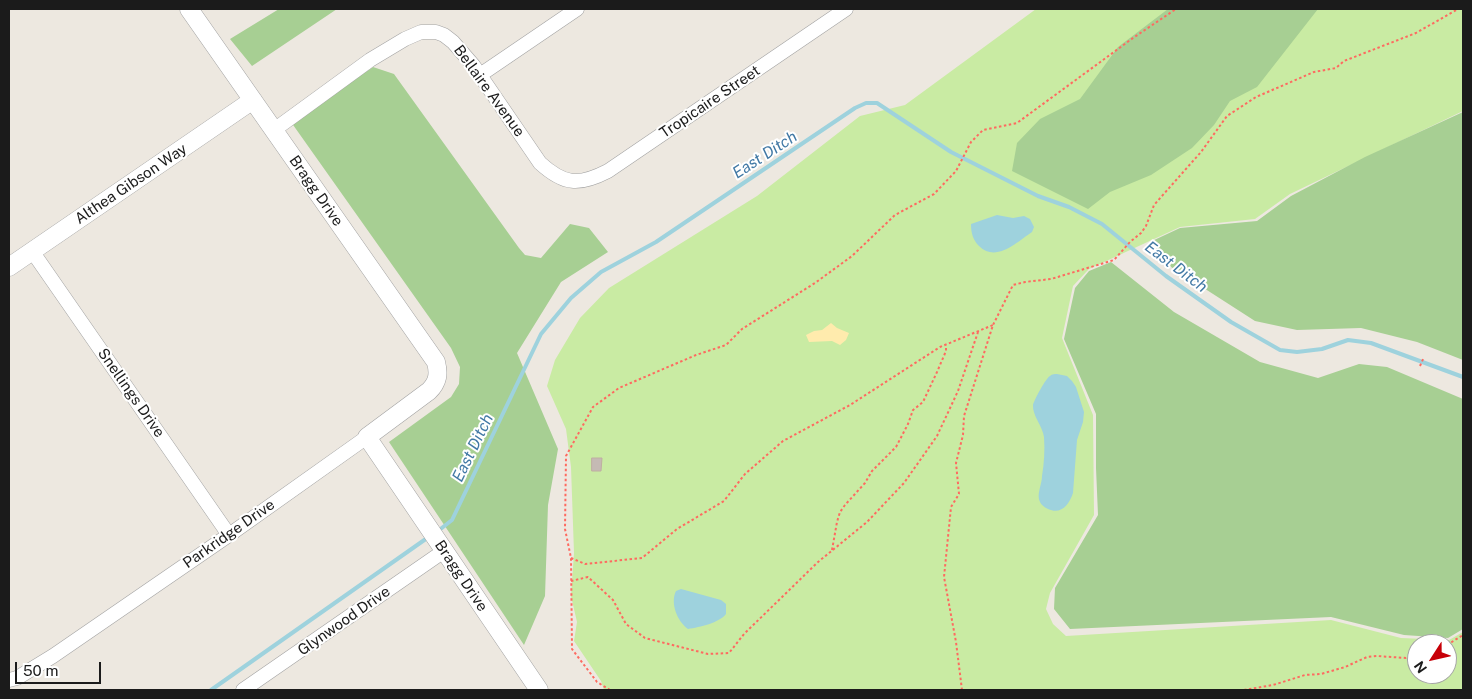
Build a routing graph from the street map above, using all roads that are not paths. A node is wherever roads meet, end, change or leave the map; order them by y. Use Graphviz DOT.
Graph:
graph roads {
  1 [pos="189,9"];
  2 [pos="577,9"];
  3 [pos="846,9"];
  4 [pos="480,75"];
  5 [pos="253,100"];
  6 [pos="274,130"];
  7 [pos="569,181"];
  8 [pos="32,251"];
  9 [pos="9,267"];
  10 [pos="438,374"];
  11 [pos="367,437"];
  12 [pos="229,535"];
  13 [pos="441,546"];
  14 [pos="12,675"];
  15 [pos="243,690"];
  16 [pos="539,690"];
  1 -- 5 [label="street, Bragg Drive"];
  2 -- 4 [label="street"];
  3 -- 7 [label="street, Tropicaire Street"];
  4 -- 6 [label="street, Bellaire Avenue"];
  4 -- 7 [label="street, Bellaire Avenue"];
  5 -- 6 [label="street, Bragg Drive"];
  5 -- 8 [label="street, Althea Gibson Way"];
  6 -- 10 [label="street, Bragg Drive"];
  8 -- 9 [label="street, Althea Gibson Way"];
  8 -- 12 [label="street, Snellings Drive"];
  10 -- 11 [label="street, Parkridge Drive"];
  11 -- 12 [label="street, Parkridge Drive"];
  11 -- 13 [label="street, Bragg Drive"];
  12 -- 14 [label="street, Parkridge Drive"];
  13 -- 15 [label="street, Glynwood Drive"];
  13 -- 16 [label="street, Bragg Drive"];
}
